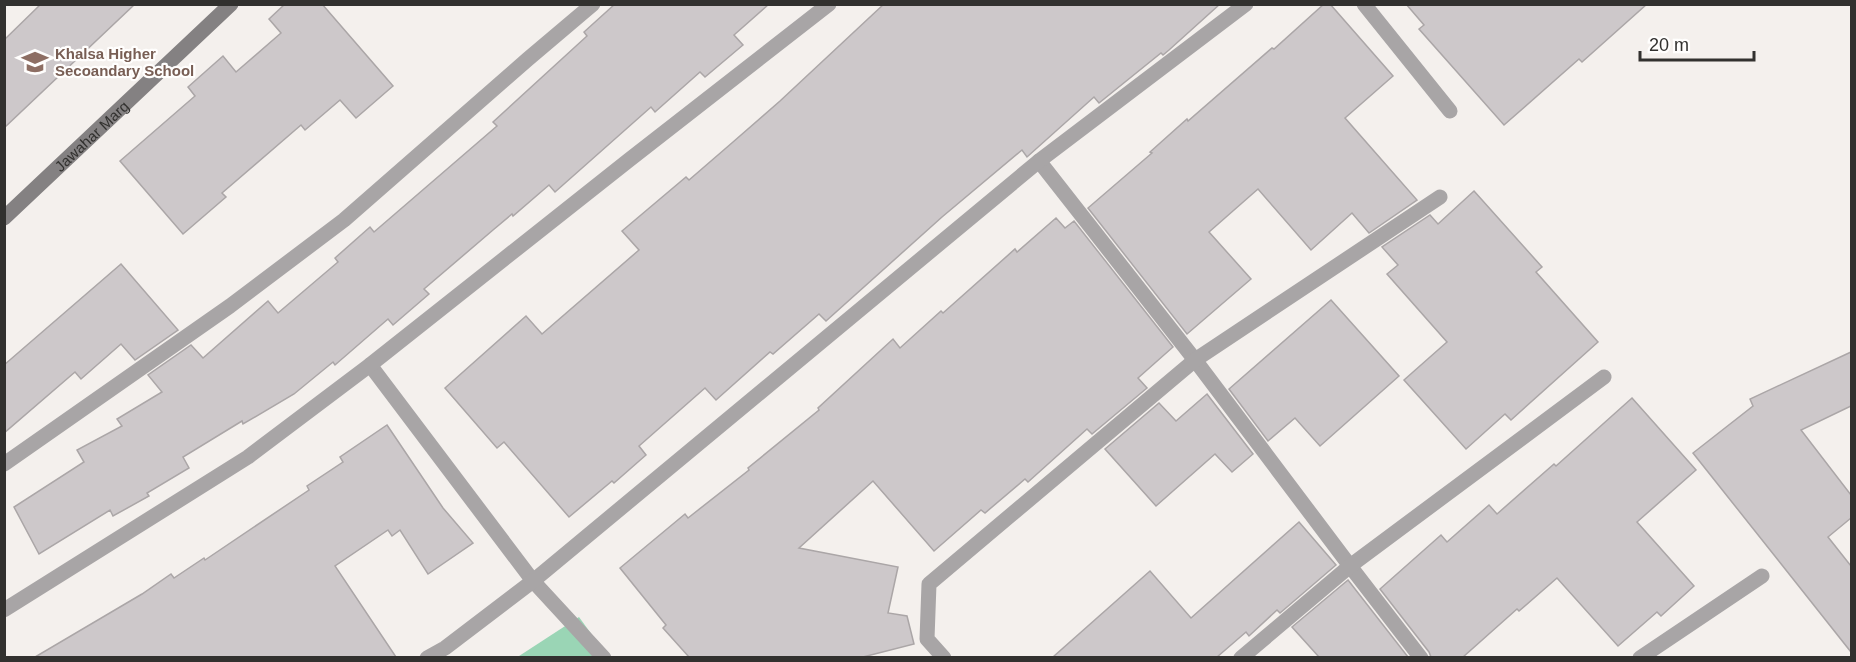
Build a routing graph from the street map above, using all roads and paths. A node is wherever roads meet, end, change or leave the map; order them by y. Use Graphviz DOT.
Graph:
graph roads {
  1 [pos="231,4"];
  2 [pos="593,4"];
  3 [pos="829,4"];
  4 [pos="1246,4"];
  5 [pos="1364,4"];
  6 [pos="1450,111"];
  7 [pos="1039,161"];
  8 [pos="1440,197"];
  9 [pos="4,218"];
  10 [pos="1195,360"];
  11 [pos="370,365"];
  12 [pos="1604,376"];
  13 [pos="4,464"];
  14 [pos="1350,566"];
  15 [pos="1762,576"];
  16 [pos="533,581"];
  17 [pos="4,610"];
  18 [pos="427,657"];
  19 [pos="604,657"];
  20 [pos="944,657"];
  21 [pos="1241,657"];
  22 [pos="1421,657"];
  23 [pos="1640,657"];
  1 -- 9 [label="street, Jawahar Marg"];
  2 -- 13 [label="street"];
  3 -- 11 [label="street"];
  4 -- 7 [label="street"];
  5 -- 6 [label="street"];
  7 -- 10 [label="street"];
  7 -- 16 [label="street"];
  8 -- 10 [label="street"];
  10 -- 14 [label="street"];
  10 -- 20 [label="street"];
  11 -- 16 [label="street"];
  11 -- 17 [label="street"];
  12 -- 14 [label="street"];
  14 -- 21 [label="street"];
  14 -- 22 [label="street"];
  15 -- 23 [label="street"];
  16 -- 18 [label="street"];
  16 -- 19 [label="street"];
}
